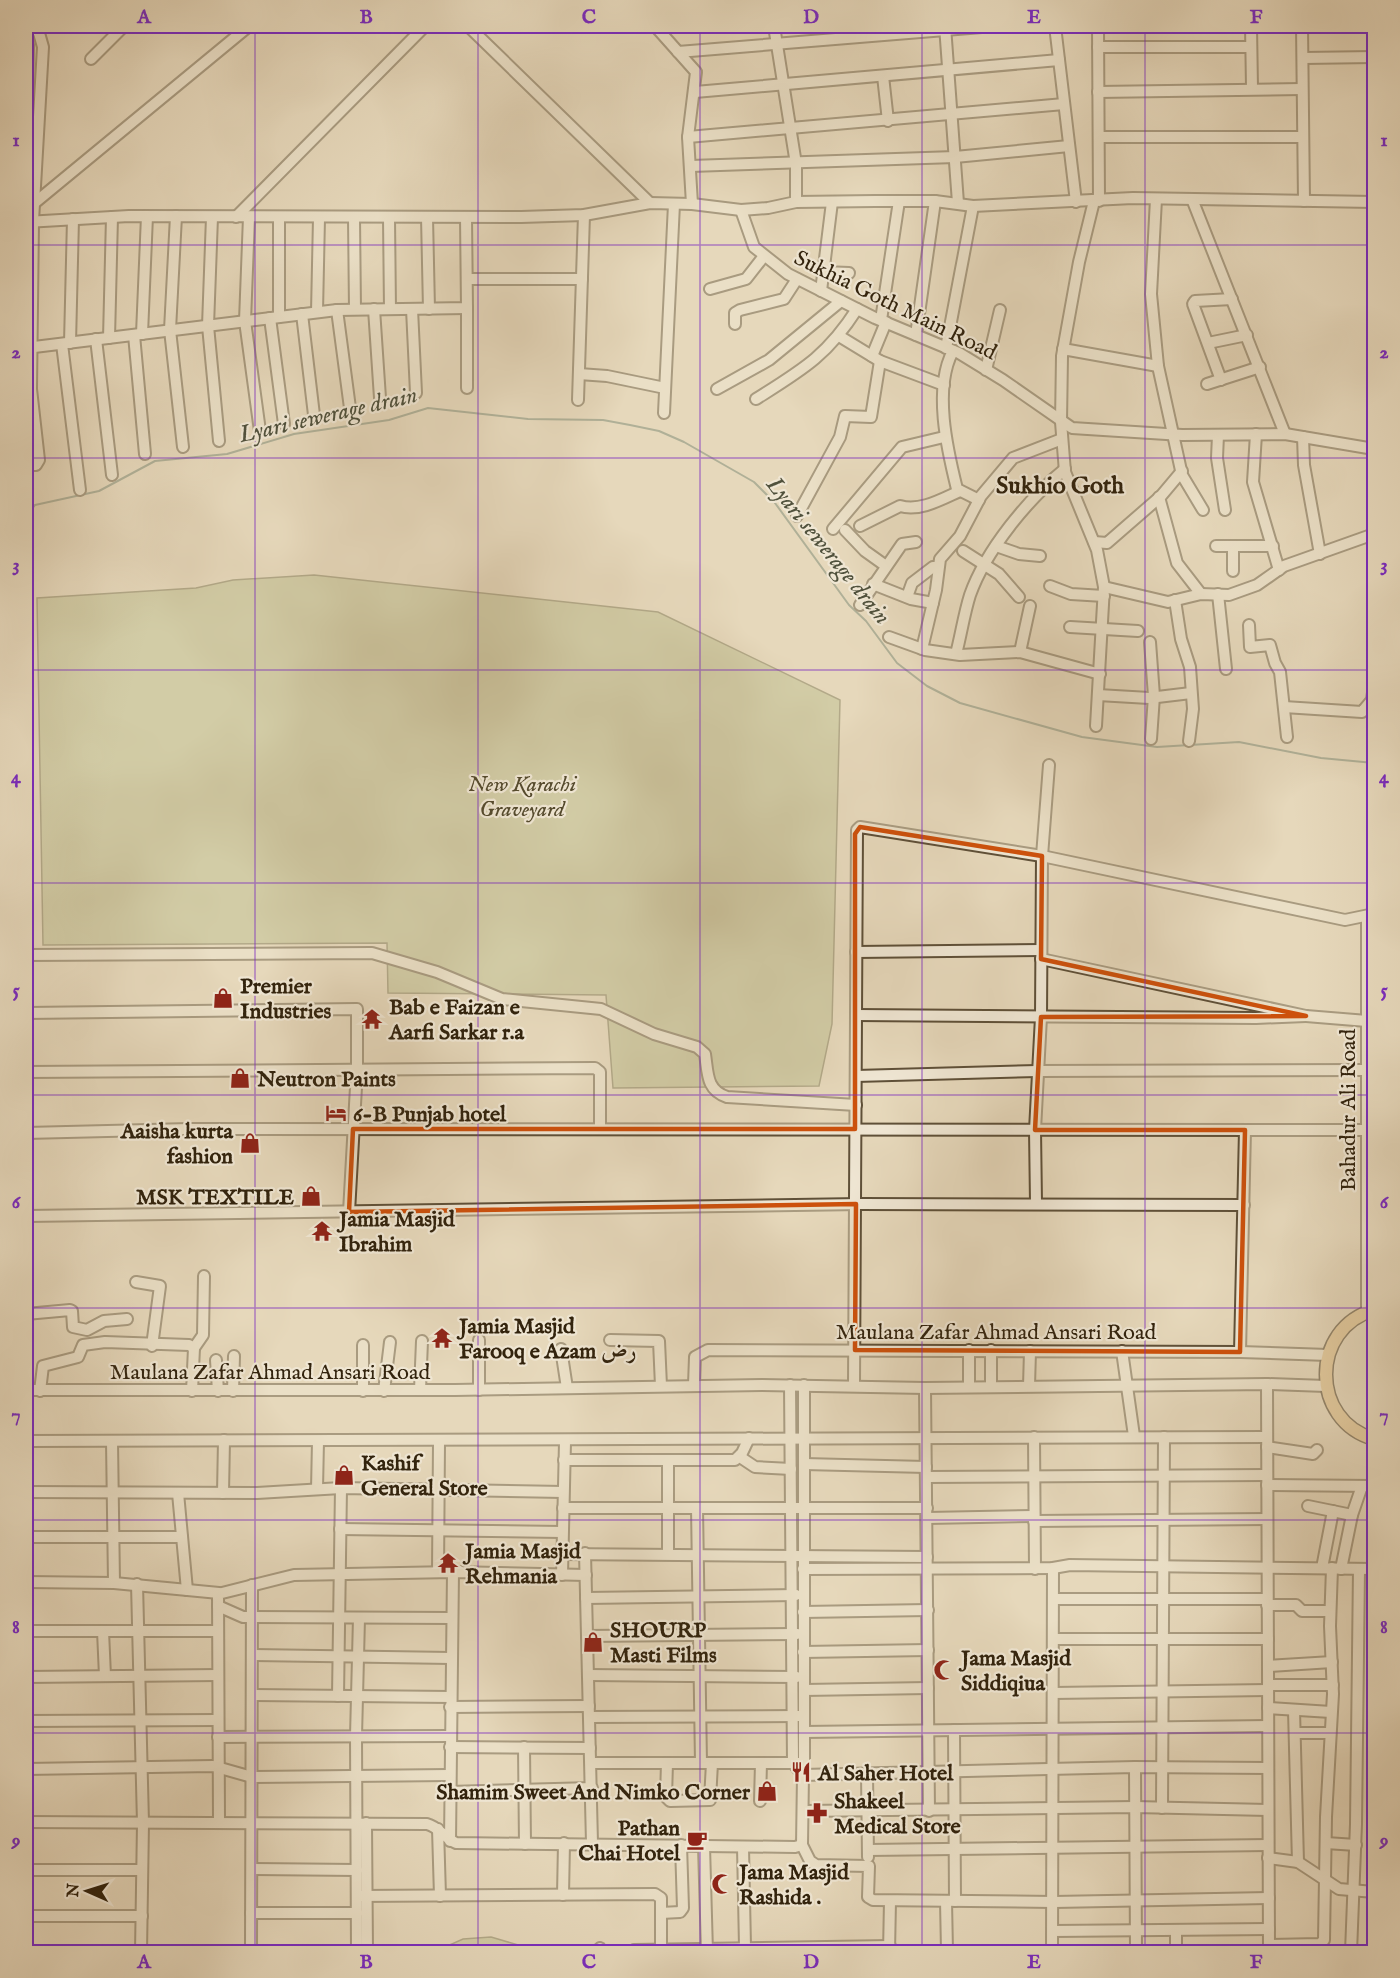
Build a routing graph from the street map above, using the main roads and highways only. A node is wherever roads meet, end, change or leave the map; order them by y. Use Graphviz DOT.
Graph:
graph roads {
  1 [pos="1371,1311"];
  2 [pos="1374,1439"];
  1 -- 2 [label="main road"];
}
